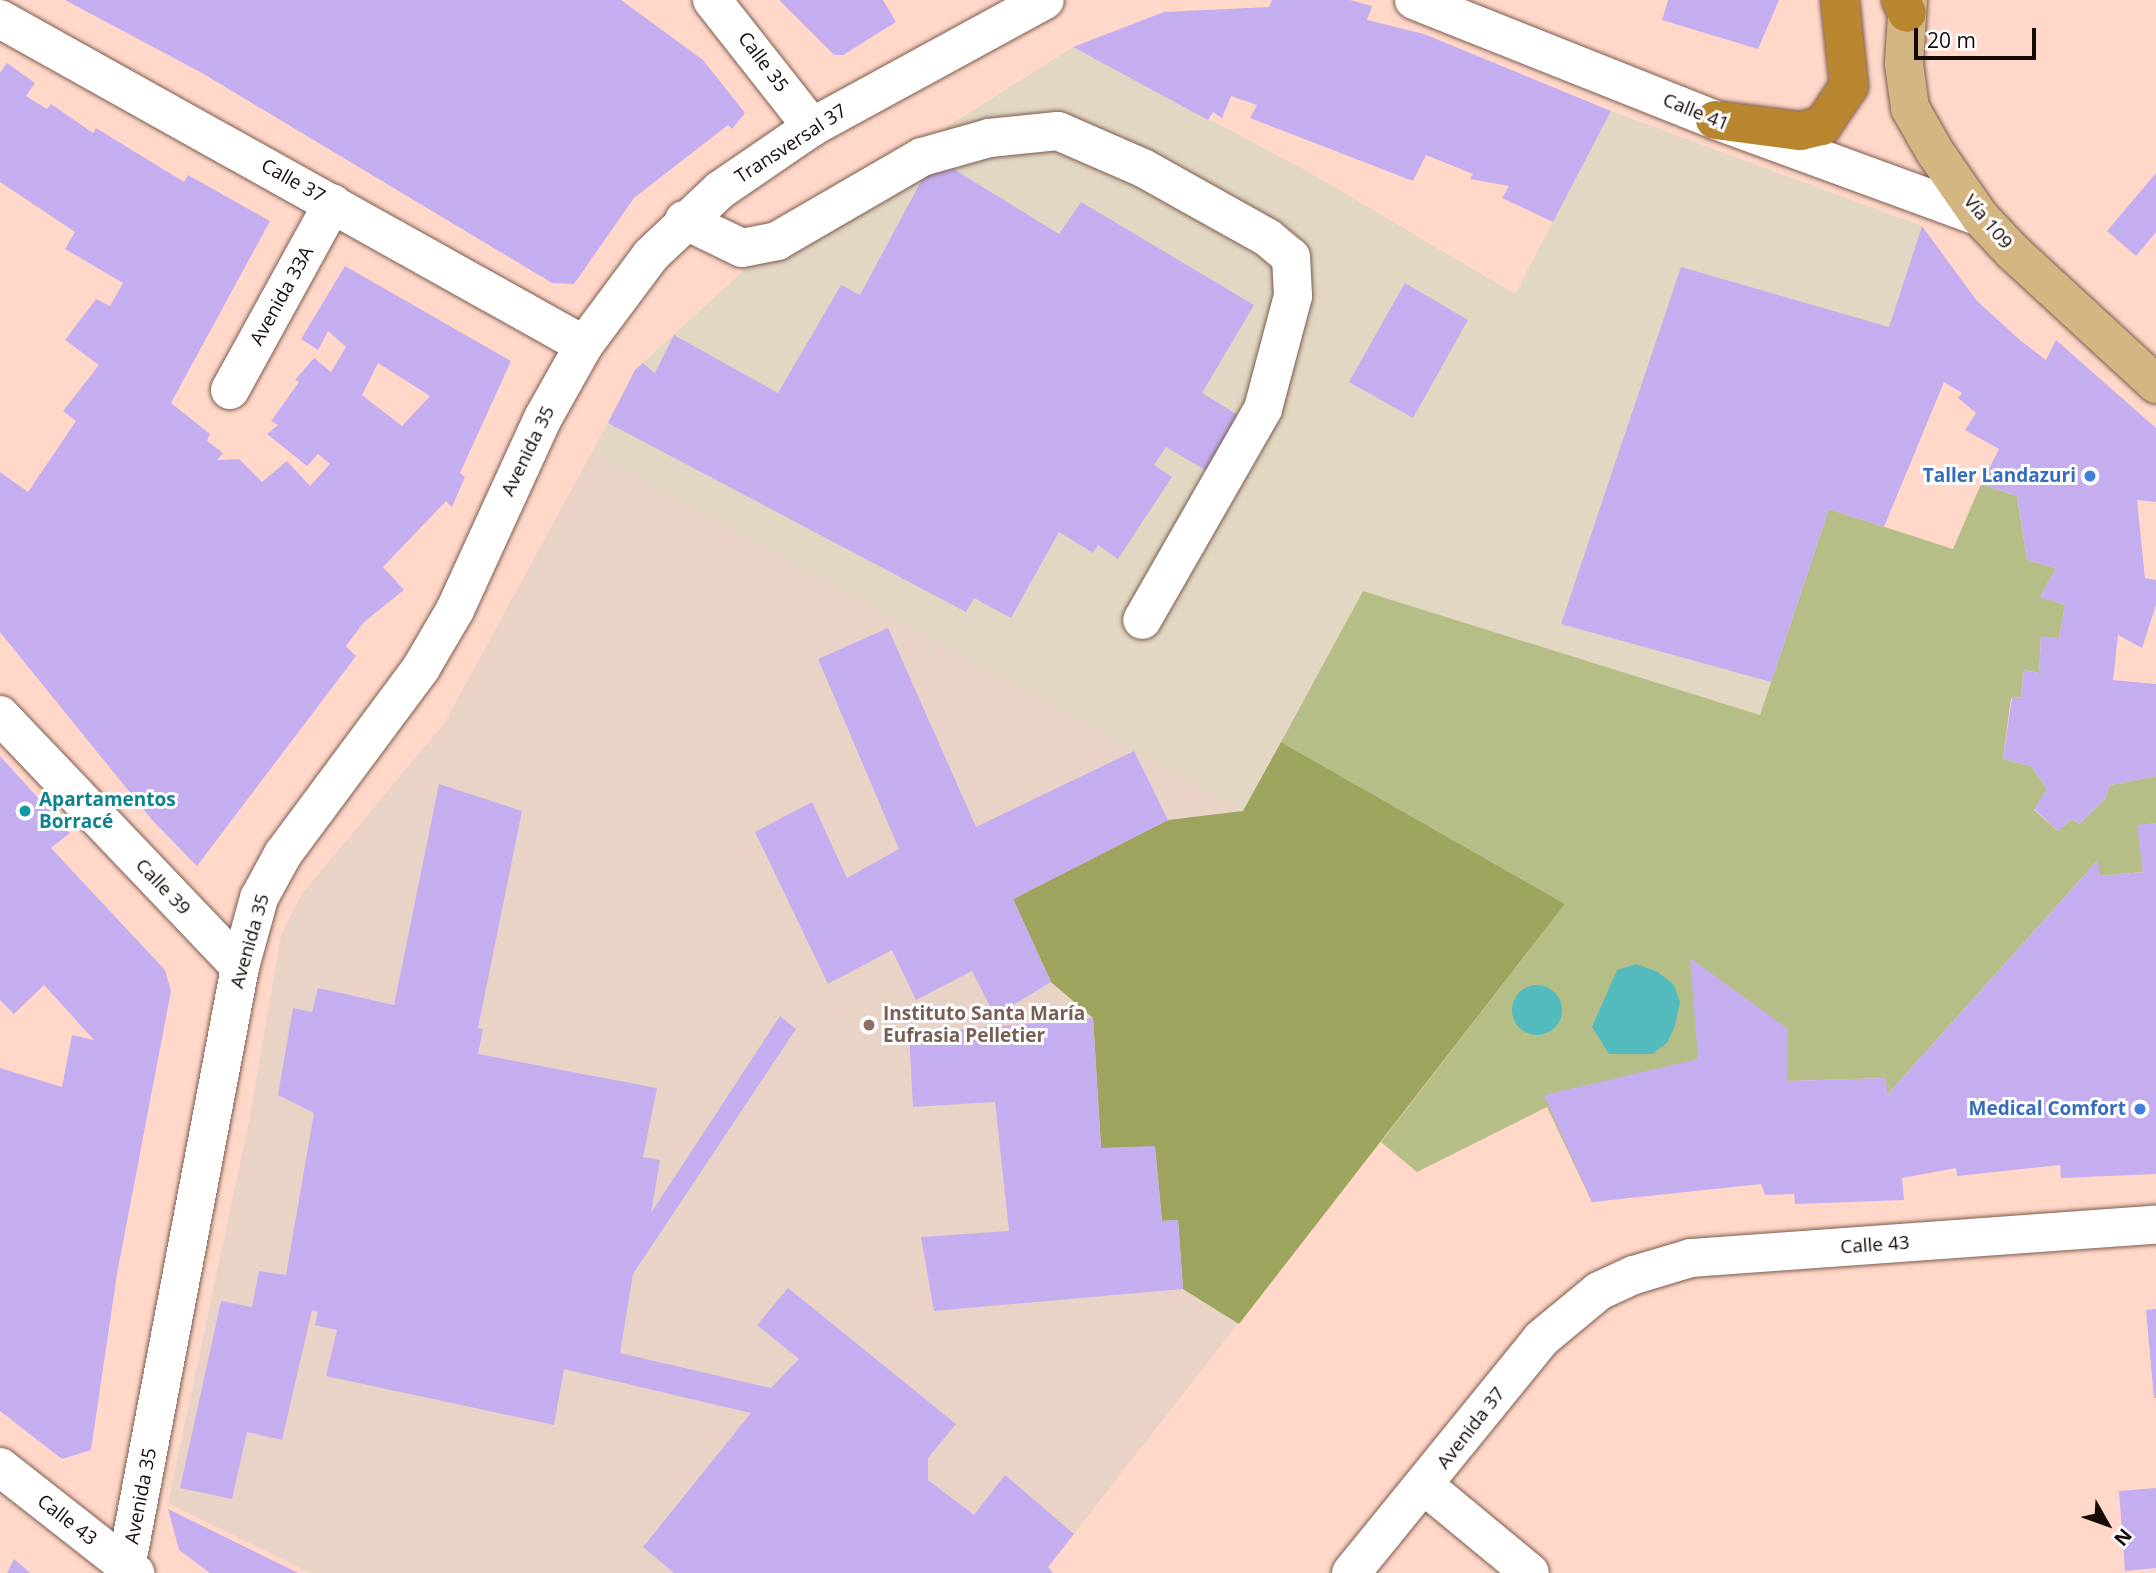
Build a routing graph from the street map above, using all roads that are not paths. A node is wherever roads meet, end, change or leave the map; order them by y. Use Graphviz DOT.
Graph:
graph roads {
  1 [pos="712,0"];
  2 [pos="1045,0"];
  3 [pos="1414,0"];
  4 [pos="1840,0"];
  5 [pos="1906,3"];
  6 [pos="0,19"];
  7 [pos="1715,120"];
  8 [pos="811,127"];
  9 [pos="333,203"];
  10 [pos="1980,217"];
  11 [pos="684,220"];
  12 [pos="584,345"];
  13 [pos="2149,372"];
  14 [pos="230,390"];
  15 [pos="1142,620"];
  16 [pos="0,715"];
  17 [pos="240,967"];
  18 [pos="2156,1224"];
  19 [pos="1599,1291"];
  20 [pos="0,1467"];
  21 [pos="1425,1486"];
  22 [pos="129,1571"];
  23 [pos="1351,1573"];
  24 [pos="1530,1573"];
  1 -- 8 [label="street, Calle 35"];
  2 -- 8 [label="street, Transversal 37"];
  3 -- 7 [label="street, Calle 41"];
  4 -- 7 [label="highway"];
  5 -- 10 [label="main road, Vía 109"];
  6 -- 9 [label="street, Calle 37"];
  7 -- 10 [label="street, Calle 41"];
  8 -- 11 [label="street, Transversal 37"];
  9 -- 12 [label="street, Calle 37"];
  9 -- 14 [label="street, Avenida 33A"];
  10 -- 13 [label="main road, Vía 109"];
  11 -- 12 [label="street, Transversal 37"];
  11 -- 15 [label="street"];
  12 -- 17 [label="street, Avenida 35"];
  16 -- 17 [label="street, Calle 39"];
  17 -- 22 [label="street, Avenida 35"];
  18 -- 19 [label="street, Calle 43"];
  19 -- 21 [label="street, Avenida 37"];
  20 -- 22 [label="street, Calle 43"];
  21 -- 23 [label="street, Avenida 37"];
  21 -- 24 [label="street"];
}
